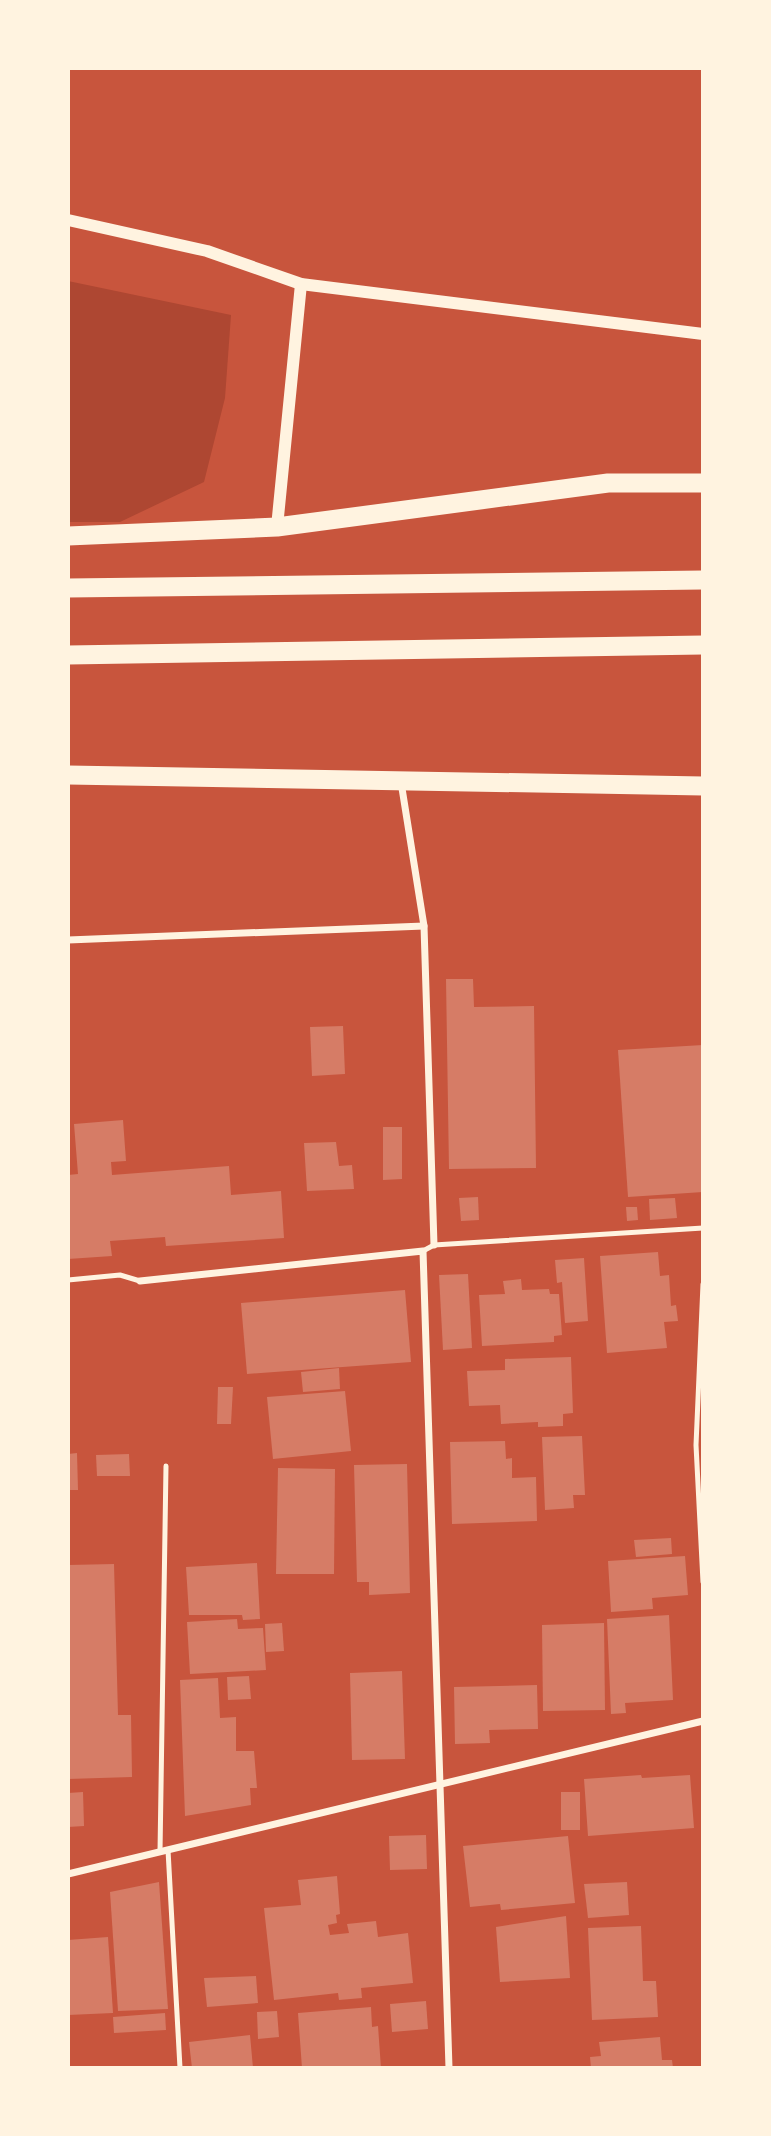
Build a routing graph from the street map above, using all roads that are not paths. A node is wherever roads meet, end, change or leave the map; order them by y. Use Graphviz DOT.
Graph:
graph roads {
  1 [pos="68,220"];
  2 [pos="300,284"];
  3 [pos="703,334"];
  4 [pos="703,483"];
  5 [pos="277,527"];
  6 [pos="68,536"];
  7 [pos="703,580"];
  8 [pos="68,589"];
  9 [pos="703,645"];
  10 [pos="68,655"];
  11 [pos="68,775"];
  12 [pos="401,782"];
  13 [pos="703,786"];
  14 [pos="424,926"];
  15 [pos="68,940"];
  16 [pos="702,1230"];
  17 [pos="434,1244"];
  18 [pos="423,1251"];
  19 [pos="68,1280"];
  20 [pos="140,1280"];
  21 [pos="703,1284"];
  22 [pos="166,1466"];
  23 [pos="703,1582"];
  24 [pos="703,1721"];
  25 [pos="438,1784"];
  26 [pos="164,1851"];
  27 [pos="68,1874"];
  28 [pos="180,2068"];
  29 [pos="449,2068"];
  1 -- 2 [label="street"];
  2 -- 3 [label="street"];
  2 -- 5 [label="street"];
  4 -- 5 [label="highway"];
  5 -- 6 [label="highway"];
  7 -- 8 [label="highway"];
  9 -- 10 [label="highway"];
  11 -- 12 [label="highway"];
  12 -- 13 [label="highway"];
  12 -- 14 [label="street"];
  14 -- 15 [label="street"];
  14 -- 17 [label="street"];
  16 -- 17 [label="lane"];
  17 -- 18 [label="lane"];
  18 -- 20 [label="street"];
  18 -- 25 [label="street"];
  19 -- 20 [label="lane"];
  21 -- 23 [label="lane"];
  22 -- 26 [label="lane"];
  24 -- 25 [label="street"];
  25 -- 26 [label="street"];
  25 -- 29 [label="street"];
  26 -- 27 [label="street"];
  26 -- 28 [label="lane"];
}
